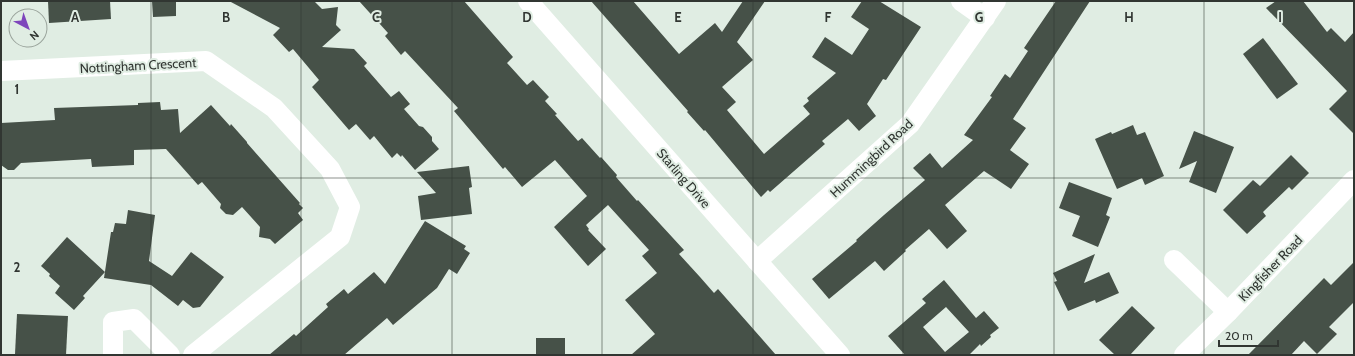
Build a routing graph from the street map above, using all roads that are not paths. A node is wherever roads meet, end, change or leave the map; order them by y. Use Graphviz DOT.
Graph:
graph roads {
  1 [pos="528,1"];
  2 [pos="961,1"];
  3 [pos="996,1"];
  4 [pos="985,18"];
  5 [pos="1,71"];
  6 [pos="1354,180"];
  7 [pos="1174,260"];
  8 [pos="757,262"];
  9 [pos="1228,312"];
  10 [pos="113,355"];
  11 [pos="170,355"];
  12 [pos="193,355"];
  13 [pos="840,355"];
  14 [pos="1184,355"];
  1 -- 8 [label="street, Starling Drive"];
  2 -- 4 [label="street"];
  3 -- 4 [label="street, Hummingbird Road"];
  4 -- 8 [label="street, Hummingbird Road"];
  5 -- 12 [label="street, Nottingham Crescent"];
  6 -- 9 [label="street, Kingfisher Road"];
  7 -- 9 [label="street"];
  8 -- 13 [label="street, Starling Drive"];
  9 -- 14 [label="street, Kingfisher Road"];
  10 -- 11 [label="street"];
}
